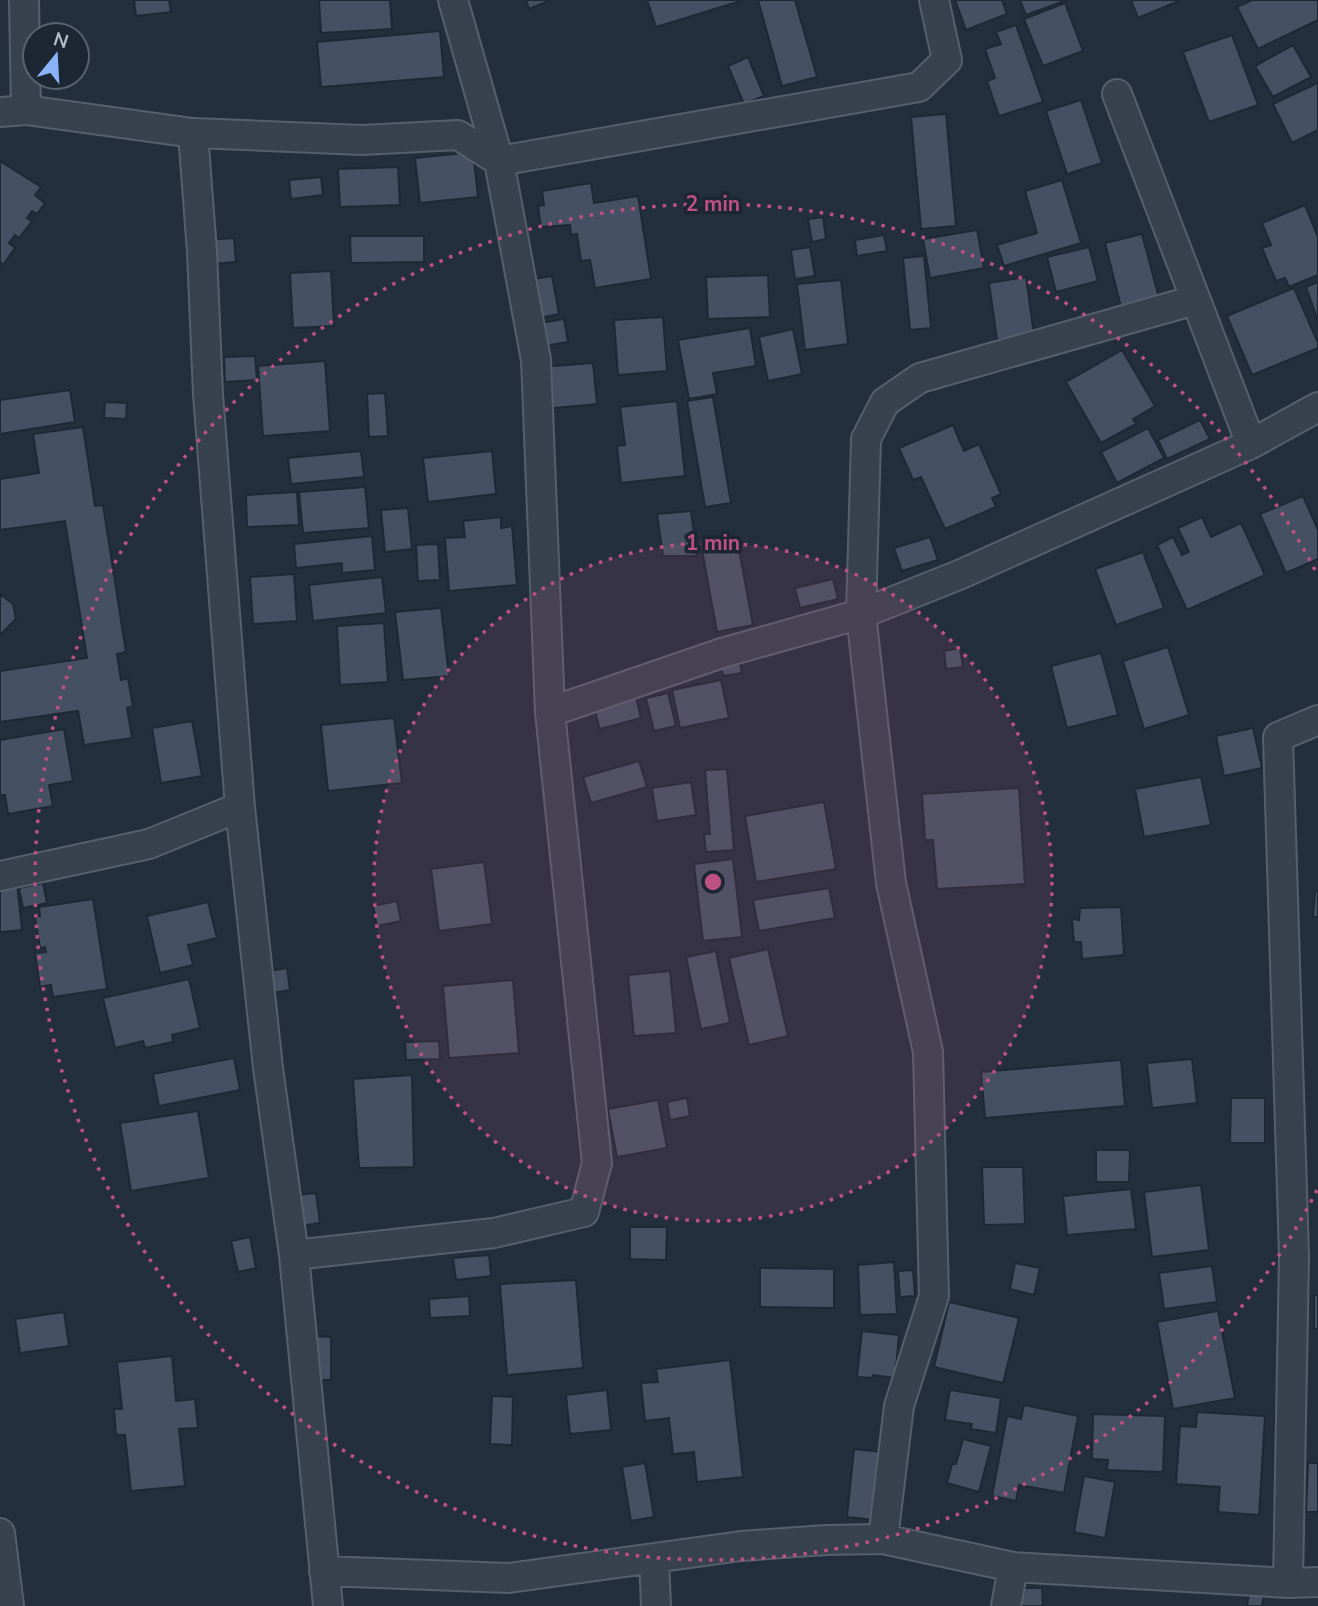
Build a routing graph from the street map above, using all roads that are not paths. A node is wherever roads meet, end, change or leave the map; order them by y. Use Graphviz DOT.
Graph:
graph roads {
  1 [pos="24,0"];
  2 [pos="453,0"];
  3 [pos="934,0"];
  4 [pos="1117,94"];
  5 [pos="13,111"];
  6 [pos="193,133"];
  7 [pos="499,161"];
  8 [pos="1195,300"];
  9 [pos="1318,407"];
  10 [pos="1251,444"];
  11 [pos="861,614"];
  12 [pos="550,712"];
  13 [pos="1318,720"];
  14 [pos="240,807"];
  15 [pos="0,876"];
  16 [pos="294,1255"];
  17 [pos="0,1533"];
  18 [pos="883,1539"];
  19 [pos="654,1559"];
  20 [pos="1013,1567"];
  21 [pos="324,1571"];
  22 [pos="1288,1583"];
  23 [pos="1318,1583"];
  24 [pos="9,1606"];
  25 [pos="328,1606"];
  26 [pos="656,1606"];
  27 [pos="1006,1606"];
  1 -- 5 [label="street"];
  2 -- 7 [label="street"];
  3 -- 7 [label="street"];
  4 -- 8 [label="street"];
  5 -- 6 [label="street"];
  6 -- 7 [label="street"];
  6 -- 14 [label="street"];
  7 -- 12 [label="street"];
  8 -- 10 [label="street"];
  8 -- 11 [label="street"];
  9 -- 10 [label="street"];
  10 -- 11 [label="street"];
  11 -- 12 [label="street"];
  11 -- 18 [label="street"];
  12 -- 16 [label="street"];
  13 -- 22 [label="street"];
  14 -- 15 [label="street"];
  14 -- 16 [label="street"];
  16 -- 21 [label="street"];
  17 -- 24 [label="street"];
  18 -- 19 [label="street"];
  18 -- 20 [label="street"];
  19 -- 21 [label="street"];
  19 -- 26 [label="street"];
  20 -- 22 [label="street"];
  20 -- 27 [label="street"];
  21 -- 25 [label="street"];
  22 -- 23 [label="street"];
}
